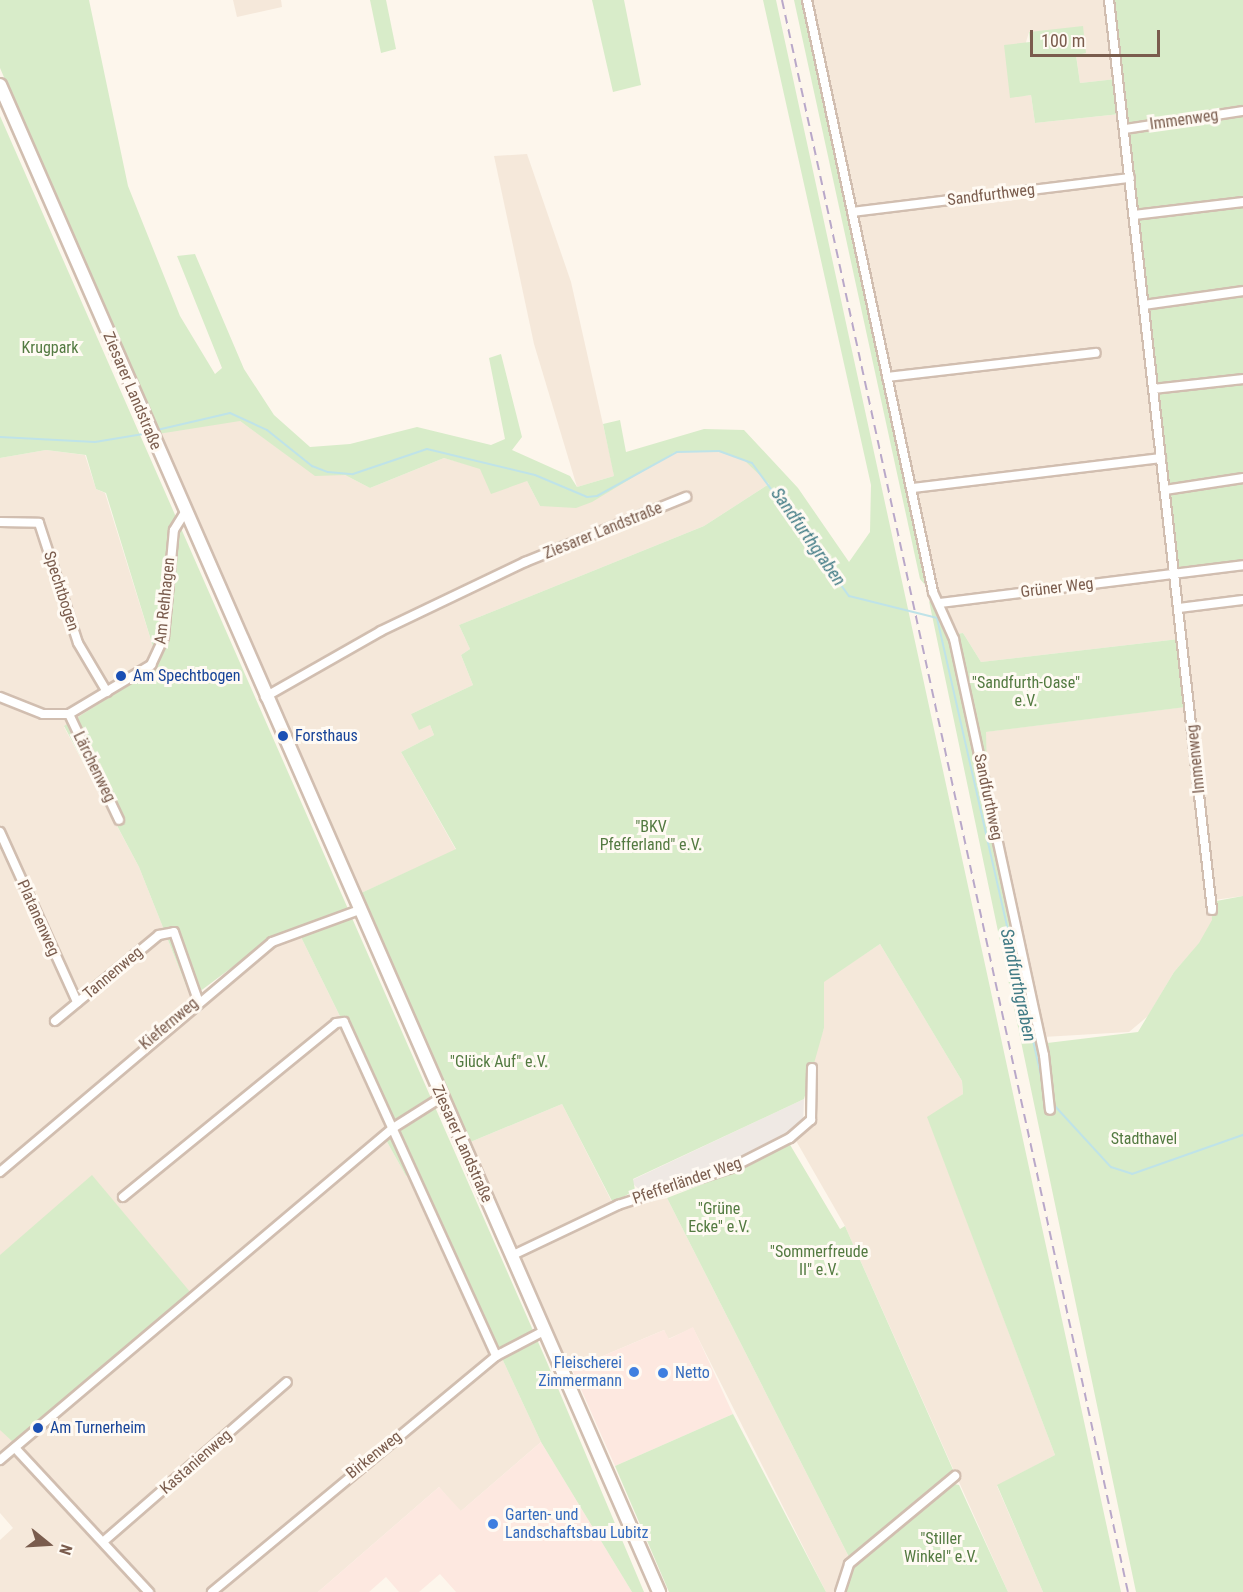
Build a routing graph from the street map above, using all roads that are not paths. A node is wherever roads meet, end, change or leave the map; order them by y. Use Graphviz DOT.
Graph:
graph roads {
  1 [pos="807,0"];
  2 [pos="1109,0"];
  3 [pos="0,85"];
  4 [pos="1243,111"];
  5 [pos="1125,129"];
  6 [pos="1130,178"];
  7 [pos="1243,202"];
  8 [pos="852,212"];
  9 [pos="1134,215"];
  10 [pos="1243,291"];
  11 [pos="1144,305"];
  12 [pos="1096,353"];
  13 [pos="887,377"];
  14 [pos="1243,379"];
  15 [pos="1153,389"];
  16 [pos="1161,458"];
  17 [pos="1243,478"];
  18 [pos="913,488"];
  19 [pos="1165,490"];
  20 [pos="686,497"];
  21 [pos="184,514"];
  22 [pos="0,522"];
  23 [pos="1243,565"];
  24 [pos="1175,573"];
  25 [pos="1243,600"];
  26 [pos="940,603"];
  27 [pos="1179,608"];
  28 [pos="107,692"];
  29 [pos="0,697"];
  30 [pos="265,697"];
  31 [pos="69,714"];
  32 [pos="119,820"];
  33 [pos="0,832"];
  34 [pos="359,910"];
  35 [pos="1212,910"];
  36 [pos="198,1000"];
  37 [pos="77,1002"];
  38 [pos="55,1021"];
  39 [pos="812,1068"];
  40 [pos="442,1097"];
  41 [pos="1050,1110"];
  42 [pos="393,1128"];
  43 [pos="0,1159"];
  44 [pos="3,1169"];
  45 [pos="123,1197"];
  46 [pos="511,1256"];
  47 [pos="544,1331"];
  48 [pos="496,1356"];
  49 [pos="287,1382"];
  50 [pos="15,1448"];
  51 [pos="0,1460"];
  52 [pos="955,1476"];
  53 [pos="104,1541"];
  54 [pos="149,1592"];
  55 [pos="212,1592"];
  56 [pos="659,1592"];
  57 [pos="840,1592"];
  1 -- 8 [label="street, Sandfurthweg"];
  2 -- 5 [label="street, Immenweg"];
  3 -- 21 [label="main road, Ziesarer Landstraße"];
  4 -- 5 [label="street, Immenweg"];
  5 -- 6 [label="street, Immenweg"];
  6 -- 8 [label="street, Sandfurthweg"];
  6 -- 9 [label="street, Immenweg"];
  7 -- 9 [label="street"];
  8 -- 13 [label="street, Sandfurthweg"];
  9 -- 11 [label="street, Immenweg"];
  10 -- 11 [label="street"];
  11 -- 15 [label="street, Immenweg"];
  12 -- 13 [label="street"];
  13 -- 18 [label="street, Sandfurthweg"];
  14 -- 15 [label="street"];
  15 -- 16 [label="street, Immenweg"];
  16 -- 18 [label="street"];
  16 -- 19 [label="street, Immenweg"];
  17 -- 19 [label="street"];
  18 -- 26 [label="street, Sandfurthweg"];
  19 -- 24 [label="street, Immenweg"];
  20 -- 30 [label="street, Ziesarer Landstraße"];
  21 -- 28 [label="street, Am Rehhagen"];
  21 -- 30 [label="main road, Ziesarer Landstraße"];
  22 -- 28 [label="street, Spechtbogen"];
  23 -- 24 [label="street"];
  24 -- 26 [label="street, Grüner Weg"];
  24 -- 27 [label="street, Immenweg"];
  25 -- 27 [label="street"];
  26 -- 41 [label="street, Sandfurthweg"];
  27 -- 35 [label="street, Immenweg"];
  28 -- 31 [label="street, Am Rehhagen"];
  29 -- 31 [label="street"];
  30 -- 34 [label="main road, Ziesarer Landstraße"];
  31 -- 32 [label="street, Lärchenweg"];
  33 -- 37 [label="street, Platanenweg"];
  34 -- 36 [label="street, Kiefernweg"];
  34 -- 40 [label="main road, Ziesarer Landstraße"];
  36 -- 37 [label="street, Tannenweg"];
  36 -- 44 [label="street, Kiefernweg"];
  37 -- 38 [label="street, Tannenweg"];
  39 -- 46 [label="street, Pfefferländer Weg"];
  40 -- 42 [label="street"];
  40 -- 46 [label="main road, Ziesarer Landstraße"];
  42 -- 45 [label="street"];
  42 -- 48 [label="street"];
  42 -- 50 [label="street"];
  43 -- 44 [label="street"];
  46 -- 47 [label="main road, Ziesarer Landstraße"];
  47 -- 48 [label="street, Birkenweg"];
  47 -- 56 [label="main road, Ziesarer Landstraße"];
  48 -- 55 [label="street, Birkenweg"];
  49 -- 53 [label="street, Kastanienweg"];
  50 -- 51 [label="street"];
  50 -- 53 [label="street"];
  52 -- 57 [label="street"];
  53 -- 54 [label="street"];
}
